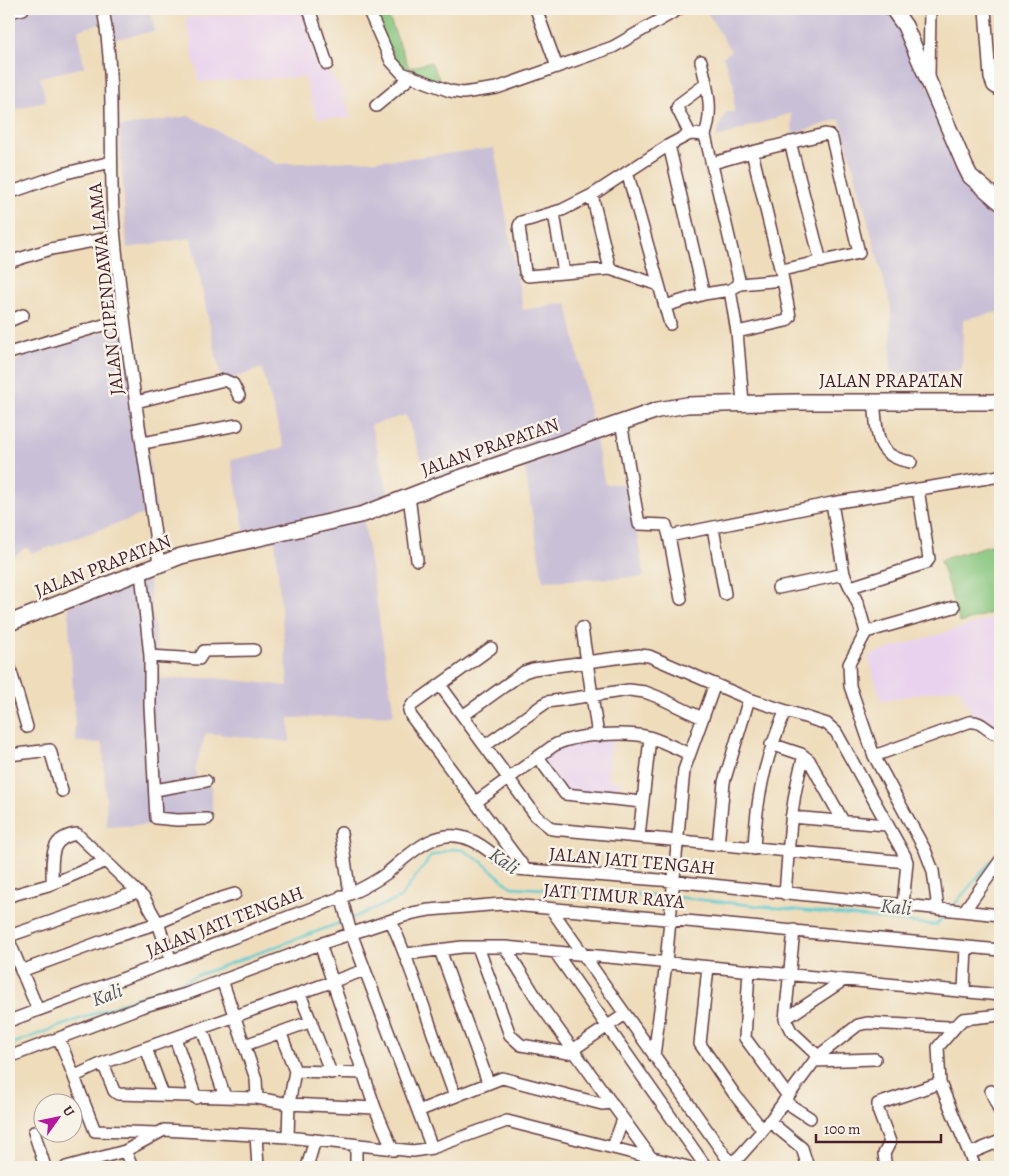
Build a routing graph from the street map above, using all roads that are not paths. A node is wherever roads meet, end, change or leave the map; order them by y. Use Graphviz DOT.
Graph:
graph roads {
  1 [pos="23,9"];
  2 [pos="103,9"];
  3 [pos="309,9"];
  4 [pos="368,9"];
  5 [pos="536,9"];
  6 [pos="677,9"];
  7 [pos="893,9"];
  8 [pos="930,9"];
  9 [pos="985,9"];
  10 [pos="9,12"];
  11 [pos="701,61"];
  12 [pos="327,64"];
  13 [pos="557,67"];
  14 [pos="412,76"];
  15 [pos="929,78"];
  16 [pos="706,84"];
  17 [pos="1000,91"];
  18 [pos="376,106"];
  19 [pos="690,134"];
  20 [pos="705,135"];
  21 [pos="790,142"];
  22 [pos="669,145"];
  23 [pos="752,152"];
  24 [pos="111,162"];
  25 [pos="713,163"];
  26 [pos="627,172"];
  27 [pos="9,193"];
  28 [pos="592,195"];
  29 [pos="1000,202"];
  30 [pos="554,213"];
  31 [pos="114,237"];
  32 [pos="12,262"];
  33 [pos="821,262"];
  34 [pos="610,269"];
  35 [pos="564,273"];
  36 [pos="782,275"];
  37 [pos="740,284"];
  38 [pos="659,285"];
  39 [pos="730,290"];
  40 [pos="704,294"];
  41 [pos="665,306"];
  42 [pos="23,315"];
  43 [pos="124,319"];
  44 [pos="9,321"];
  45 [pos="670,324"];
  46 [pos="737,332"];
  47 [pos="9,353"];
  48 [pos="239,396"];
  49 [pos="136,402"];
  50 [pos="874,402"];
  51 [pos="1000,402"];
  52 [pos="743,403"];
  53 [pos="622,422"];
  54 [pos="237,425"];
  55 [pos="143,442"];
  56 [pos="912,462"];
  57 [pos="1000,476"];
  58 [pos="918,489"];
  59 [pos="409,496"];
  60 [pos="832,504"];
  61 [pos="712,528"];
  62 [pos="669,536"];
  63 [pos="418,560"];
  64 [pos="159,564"];
  65 [pos="141,573"];
  66 [pos="844,574"];
  67 [pos="850,587"];
  68 [pos="778,588"];
  69 [pos="725,594"];
  70 [pos="681,599"];
  71 [pos="954,607"];
  72 [pos="9,623"];
  73 [pos="582,628"];
  74 [pos="866,632"];
  75 [pos="491,648"];
  76 [pos="254,650"];
  77 [pos="150,656"];
  78 [pos="588,661"];
  79 [pos="9,665"];
  80 [pos="715,684"];
  81 [pos="440,685"];
  82 [pos="592,695"];
  83 [pos="749,699"];
  84 [pos="785,712"];
  85 [pos="464,715"];
  86 [pos="702,718"];
  87 [pos="27,727"];
  88 [pos="1000,734"];
  89 [pos="598,736"];
  90 [pos="650,738"];
  91 [pos="771,744"];
  92 [pos="486,745"];
  93 [pos="689,754"];
  94 [pos="9,755"];
  95 [pos="804,756"];
  96 [pos="874,756"];
  97 [pos="538,758"];
  98 [pos="509,779"];
  99 [pos="206,781"];
  100 [pos="155,790"];
  101 [pos="62,791"];
  102 [pos="476,802"];
  103 [pos="642,802"];
  104 [pos="791,817"];
  105 [pos="207,819"];
  106 [pos="843,821"];
  107 [pos="886,825"];
  108 [pos="341,833"];
  109 [pos="639,836"];
  110 [pos="678,841"];
  111 [pos="718,845"];
  112 [pos="754,849"];
  113 [pos="788,852"];
  114 [pos="106,861"];
  115 [pos="1000,861"];
  116 [pos="907,862"];
  117 [pos="526,870"];
  118 [pos="52,884"];
  119 [pos="672,885"];
  120 [pos="138,892"];
  121 [pos="235,894"];
  122 [pos="784,894"];
  123 [pos="346,895"];
  124 [pos="9,896"];
  125 [pos="904,905"];
  126 [pos="551,909"];
  127 [pos="950,910"];
  128 [pos="671,914"];
  129 [pos="1000,915"];
  130 [pos="391,921"];
  131 [pos="158,924"];
  132 [pos="349,924"];
  133 [pos="794,930"];
  134 [pos="9,936"];
  135 [pos="9,941"];
  136 [pos="320,944"];
  137 [pos="478,947"];
  138 [pos="505,947"];
  139 [pos="966,947"];
  140 [pos="440,950"];
  141 [pos="1000,950"];
  142 [pos="555,952"];
  143 [pos="406,954"];
  144 [pos="584,956"];
  145 [pos="171,961"];
  146 [pos="666,963"];
  147 [pos="708,967"];
  148 [pos="365,970"];
  149 [pos="749,970"];
  150 [pos="21,971"];
  151 [pos="789,974"];
  152 [pos="222,980"];
  153 [pos="844,980"];
  154 [pos="333,981"];
  155 [pos="964,991"];
  156 [pos="300,994"];
  157 [pos="1000,995"];
  158 [pos="38,1010"];
  159 [pos="624,1015"];
  160 [pos="1000,1015"];
  161 [pos="236,1017"];
  162 [pos="785,1019"];
  163 [pos="9,1020"];
  164 [pos="312,1021"];
  165 [pos="608,1025"];
  166 [pos="957,1025"];
  167 [pos="202,1028"];
  168 [pos="281,1034"];
  169 [pos="59,1038"];
  170 [pos="175,1038"];
  171 [pos="245,1045"];
  172 [pos="146,1048"];
  173 [pos="574,1050"];
  174 [pos="654,1056"];
  175 [pos="9,1057"];
  176 [pos="816,1058"];
  177 [pos="875,1059"];
  178 [pos="103,1063"];
  179 [pos="295,1071"];
  180 [pos="331,1073"];
  181 [pos="364,1073"];
  182 [pos="75,1076"];
  183 [pos="488,1082"];
  184 [pos="940,1083"];
  185 [pos="992,1091"];
  186 [pos="163,1094"];
  187 [pos="455,1096"];
  188 [pos="225,1097"];
  189 [pos="196,1098"];
  190 [pos="257,1098"];
  191 [pos="786,1098"];
  192 [pos="612,1103"];
  193 [pos="289,1104"];
  194 [pos="375,1108"];
  195 [pos="418,1111"];
  196 [pos="1000,1112"];
  197 [pos="624,1118"];
  198 [pos="810,1118"];
  199 [pos="766,1125"];
  200 [pos="158,1133"];
  201 [pos="256,1136"];
  202 [pos="288,1137"];
  203 [pos="315,1140"];
  204 [pos="1000,1142"];
  205 [pos="38,1144"];
  206 [pos="356,1145"];
  207 [pos="613,1147"];
  208 [pos="432,1148"];
  209 [pos="393,1150"];
  210 [pos="125,1151"];
  211 [pos="971,1153"];
  212 [pos="650,1156"];
  213 [pos="728,1166"];
  214 [pos="45,1167"];
  215 [pos="66,1167"];
  216 [pos="132,1167"];
  217 [pos="258,1167"];
  218 [pos="307,1167"];
  219 [pos="356,1167"];
  220 [pos="688,1167"];
  221 [pos="706,1167"];
  222 [pos="808,1167"];
  223 [pos="886,1167"];
  224 [pos="975,1167"];
  1 -- 10 [label="street"];
  2 -- 24 [label="street, JALAN CIPENDAWA LAMA"];
  3 -- 12 [label="street"];
  4 -- 14 [label="street"];
  5 -- 13 [label="street"];
  6 -- 13 [label="street"];
  7 -- 15 [label="main road"];
  8 -- 15 [label="street"];
  9 -- 17 [label="street"];
  11 -- 16 [label="street"];
  13 -- 14 [label="street"];
  14 -- 18 [label="street"];
  15 -- 29 [label="main road"];
  16 -- 19 [label="street"];
  16 -- 20 [label="street"];
  19 -- 20 [label="street"];
  19 -- 22 [label="street"];
  20 -- 25 [label="street"];
  21 -- 23 [label="street"];
  21 -- 33 [label="street"];
  21 -- 33 [label="street"];
  22 -- 26 [label="street"];
  22 -- 40 [label="street"];
  23 -- 25 [label="street"];
  23 -- 36 [label="street"];
  24 -- 27 [label="street"];
  24 -- 31 [label="street, JALAN CIPENDAWA LAMA"];
  25 -- 37 [label="street"];
  26 -- 28 [label="street"];
  26 -- 38 [label="street"];
  28 -- 30 [label="street"];
  28 -- 34 [label="street"];
  30 -- 35 [label="street"];
  30 -- 35 [label="street"];
  31 -- 32 [label="street"];
  31 -- 43 [label="street, JALAN CIPENDAWA LAMA"];
  33 -- 36 [label="street"];
  34 -- 35 [label="street"];
  34 -- 38 [label="street"];
  36 -- 37 [label="street"];
  36 -- 46 [label="street"];
  37 -- 39 [label="street"];
  38 -- 41 [label="street"];
  39 -- 40 [label="street"];
  39 -- 46 [label="street"];
  40 -- 41 [label="street"];
  41 -- 45 [label="street"];
  42 -- 44 [label="street"];
  43 -- 47 [label="street"];
  43 -- 49 [label="street, JALAN CIPENDAWA LAMA"];
  46 -- 52 [label="street"];
  48 -- 49 [label="street"];
  49 -- 55 [label="street, JALAN CIPENDAWA LAMA"];
  50 -- 51 [label="main road, JALAN PRAPATAN"];
  50 -- 52 [label="main road, JALAN PRAPATAN"];
  50 -- 56 [label="street"];
  52 -- 53 [label="main road, JALAN PRAPATAN"];
  53 -- 59 [label="main road, JALAN PRAPATAN"];
  53 -- 62 [label="street"];
  54 -- 55 [label="street"];
  55 -- 64 [label="street, JALAN CIPENDAWA LAMA"];
  57 -- 58 [label="street"];
  58 -- 60 [label="street"];
  58 -- 67 [label="street"];
  59 -- 63 [label="street"];
  59 -- 64 [label="main road, JALAN PRAPATAN"];
  60 -- 61 [label="street"];
  60 -- 66 [label="street"];
  61 -- 62 [label="street"];
  61 -- 69 [label="street"];
  62 -- 70 [label="street"];
  64 -- 65 [label="main road, JALAN PRAPATAN"];
  65 -- 72 [label="main road, JALAN PRAPATAN"];
  65 -- 77 [label="street"];
  66 -- 67 [label="street"];
  66 -- 68 [label="street"];
  67 -- 74 [label="street"];
  71 -- 74 [label="street"];
  73 -- 78 [label="street"];
  74 -- 96 [label="street"];
  75 -- 81 [label="street"];
  76 -- 77 [label="street"];
  77 -- 100 [label="street"];
  78 -- 80 [label="street"];
  78 -- 82 [label="street"];
  78 -- 85 [label="street"];
  79 -- 87 [label="street"];
  80 -- 83 [label="street"];
  80 -- 86 [label="street"];
  81 -- 85 [label="street"];
  81 -- 102 [label="street"];
  82 -- 86 [label="street"];
  82 -- 89 [label="street"];
  82 -- 92 [label="street"];
  83 -- 84 [label="street"];
  83 -- 111 [label="street"];
  84 -- 91 [label="street"];
  84 -- 107 [label="street"];
  85 -- 92 [label="street"];
  86 -- 93 [label="street"];
  88 -- 96 [label="street"];
  89 -- 90 [label="street"];
  89 -- 97 [label="street"];
  90 -- 93 [label="street"];
  90 -- 103 [label="street"];
  91 -- 95 [label="street"];
  91 -- 112 [label="street"];
  92 -- 98 [label="street"];
  93 -- 110 [label="street"];
  94 -- 101 [label="street"];
  95 -- 104 [label="street"];
  95 -- 106 [label="street"];
  96 -- 127 [label="street"];
  97 -- 98 [label="street"];
  97 -- 103 [label="street"];
  98 -- 102 [label="street"];
  98 -- 109 [label="street"];
  99 -- 100 [label="street"];
  100 -- 105 [label="street"];
  102 -- 117 [label="street"];
  103 -- 109 [label="street"];
  104 -- 106 [label="street"];
  104 -- 113 [label="street"];
  106 -- 107 [label="street"];
  107 -- 116 [label="street"];
  108 -- 123 [label="street"];
  109 -- 110 [label="street"];
  110 -- 111 [label="street"];
  110 -- 119 [label="street"];
  111 -- 112 [label="street"];
  112 -- 113 [label="street"];
  113 -- 116 [label="street"];
  113 -- 122 [label="street"];
  114 -- 118 [label="street"];
  114 -- 118 [label="street"];
  114 -- 120 [label="street"];
  115 -- 127 [label="street"];
  116 -- 125 [label="street"];
  117 -- 119 [label="street, JALAN JATI TENGAH"];
  117 -- 123 [label="street, JALAN JATI TENGAH"];
  118 -- 124 [label="street"];
  119 -- 122 [label="street, JALAN JATI TENGAH"];
  119 -- 128 [label="street"];
  120 -- 131 [label="street"];
  120 -- 134 [label="street"];
  121 -- 131 [label="street"];
  122 -- 125 [label="street, JALAN JATI TENGAH"];
  123 -- 132 [label="street"];
  123 -- 145 [label="street, JALAN JATI TENGAH"];
  125 -- 127 [label="street, JALAN JATI TENGAH"];
  126 -- 128 [label="street, JATI TIMUR RAYA"];
  126 -- 130 [label="street, JATI TIMUR RAYA"];
  126 -- 144 [label="street"];
  127 -- 129 [label="street, JALAN JATI TENGAH"];
  128 -- 133 [label="street, JATI TIMUR RAYA"];
  128 -- 146 [label="street"];
  130 -- 132 [label="street, JATI TIMUR RAYA"];
  130 -- 143 [label="street"];
  131 -- 145 [label="street"];
  131 -- 150 [label="street"];
  132 -- 136 [label="street, JATI TIMUR RAYA"];
  132 -- 148 [label="street"];
  133 -- 139 [label="street, JATI TIMUR RAYA"];
  133 -- 151 [label="street"];
  135 -- 150 [label="street"];
  136 -- 152 [label="street, JATI TIMUR RAYA"];
  136 -- 154 [label="street"];
  137 -- 138 [label="street"];
  137 -- 140 [label="street"];
  137 -- 173 [label="street"];
  138 -- 142 [label="street"];
  138 -- 173 [label="street"];
  139 -- 141 [label="street, JATI TIMUR RAYA"];
  139 -- 155 [label="street"];
  140 -- 143 [label="street"];
  140 -- 183 [label="street"];
  142 -- 144 [label="street"];
  142 -- 165 [label="street"];
  143 -- 187 [label="street"];
  144 -- 146 [label="street"];
  144 -- 159 [label="street"];
  145 -- 158 [label="street, JALAN JATI TENGAH"];
  146 -- 147 [label="street"];
  146 -- 174 [label="street"];
  147 -- 149 [label="street"];
  147 -- 199 [label="street"];
  148 -- 154 [label="street"];
  148 -- 195 [label="street"];
  149 -- 151 [label="street"];
  149 -- 191 [label="street"];
  150 -- 158 [label="street"];
  151 -- 153 [label="street"];
  151 -- 162 [label="street"];
  152 -- 161 [label="street"];
  152 -- 169 [label="street, JATI TIMUR RAYA"];
  153 -- 155 [label="street"];
  153 -- 162 [label="street"];
  154 -- 156 [label="street"];
  154 -- 181 [label="street"];
  155 -- 157 [label="street"];
  156 -- 161 [label="street"];
  156 -- 164 [label="street"];
  158 -- 163 [label="street, JALAN JATI TENGAH"];
  159 -- 165 [label="street"];
  159 -- 174 [label="street"];
  160 -- 166 [label="street"];
  161 -- 167 [label="street"];
  161 -- 171 [label="street"];
  162 -- 176 [label="street"];
  164 -- 168 [label="street"];
  164 -- 180 [label="street"];
  165 -- 173 [label="street"];
  165 -- 221 [label="street"];
  166 -- 176 [label="street"];
  166 -- 184 [label="street"];
  167 -- 170 [label="street"];
  167 -- 188 [label="street"];
  168 -- 171 [label="street"];
  168 -- 179 [label="street"];
  169 -- 175 [label="street, JATI TIMUR RAYA"];
  169 -- 182 [label="street"];
  170 -- 172 [label="street"];
  170 -- 189 [label="street"];
  171 -- 190 [label="street"];
  172 -- 178 [label="street"];
  172 -- 186 [label="street"];
  173 -- 192 [label="street"];
  174 -- 213 [label="street"];
  176 -- 177 [label="street"];
  176 -- 191 [label="street"];
  178 -- 182 [label="street"];
  178 -- 186 [label="street"];
  179 -- 180 [label="street"];
  179 -- 193 [label="street"];
  180 -- 181 [label="street"];
  181 -- 194 [label="street"];
  182 -- 200 [label="street"];
  183 -- 187 [label="street"];
  183 -- 192 [label="street"];
  184 -- 211 [label="street"];
  184 -- 223 [label="street"];
  185 -- 196 [label="street"];
  186 -- 189 [label="street"];
  187 -- 195 [label="street"];
  188 -- 189 [label="street"];
  188 -- 190 [label="street"];
  190 -- 193 [label="street"];
  191 -- 198 [label="street"];
  191 -- 199 [label="street"];
  192 -- 197 [label="street"];
  193 -- 194 [label="street"];
  193 -- 202 [label="street"];
  194 -- 209 [label="street"];
  195 -- 208 [label="street"];
  197 -- 207 [label="street"];
  197 -- 212 [label="street"];
  199 -- 213 [label="street"];
  199 -- 222 [label="street"];
  200 -- 201 [label="street"];
  200 -- 210 [label="street"];
  201 -- 202 [label="street"];
  201 -- 217 [label="street"];
  202 -- 203 [label="street"];
  203 -- 206 [label="street"];
  203 -- 218 [label="street"];
  204 -- 211 [label="street"];
  205 -- 214 [label="street"];
  206 -- 209 [label="street"];
  206 -- 219 [label="street"];
  207 -- 208 [label="street"];
  207 -- 212 [label="street"];
  208 -- 209 [label="street"];
  210 -- 215 [label="street"];
  210 -- 216 [label="street"];
  211 -- 224 [label="street"];
  212 -- 220 [label="street"];
}
